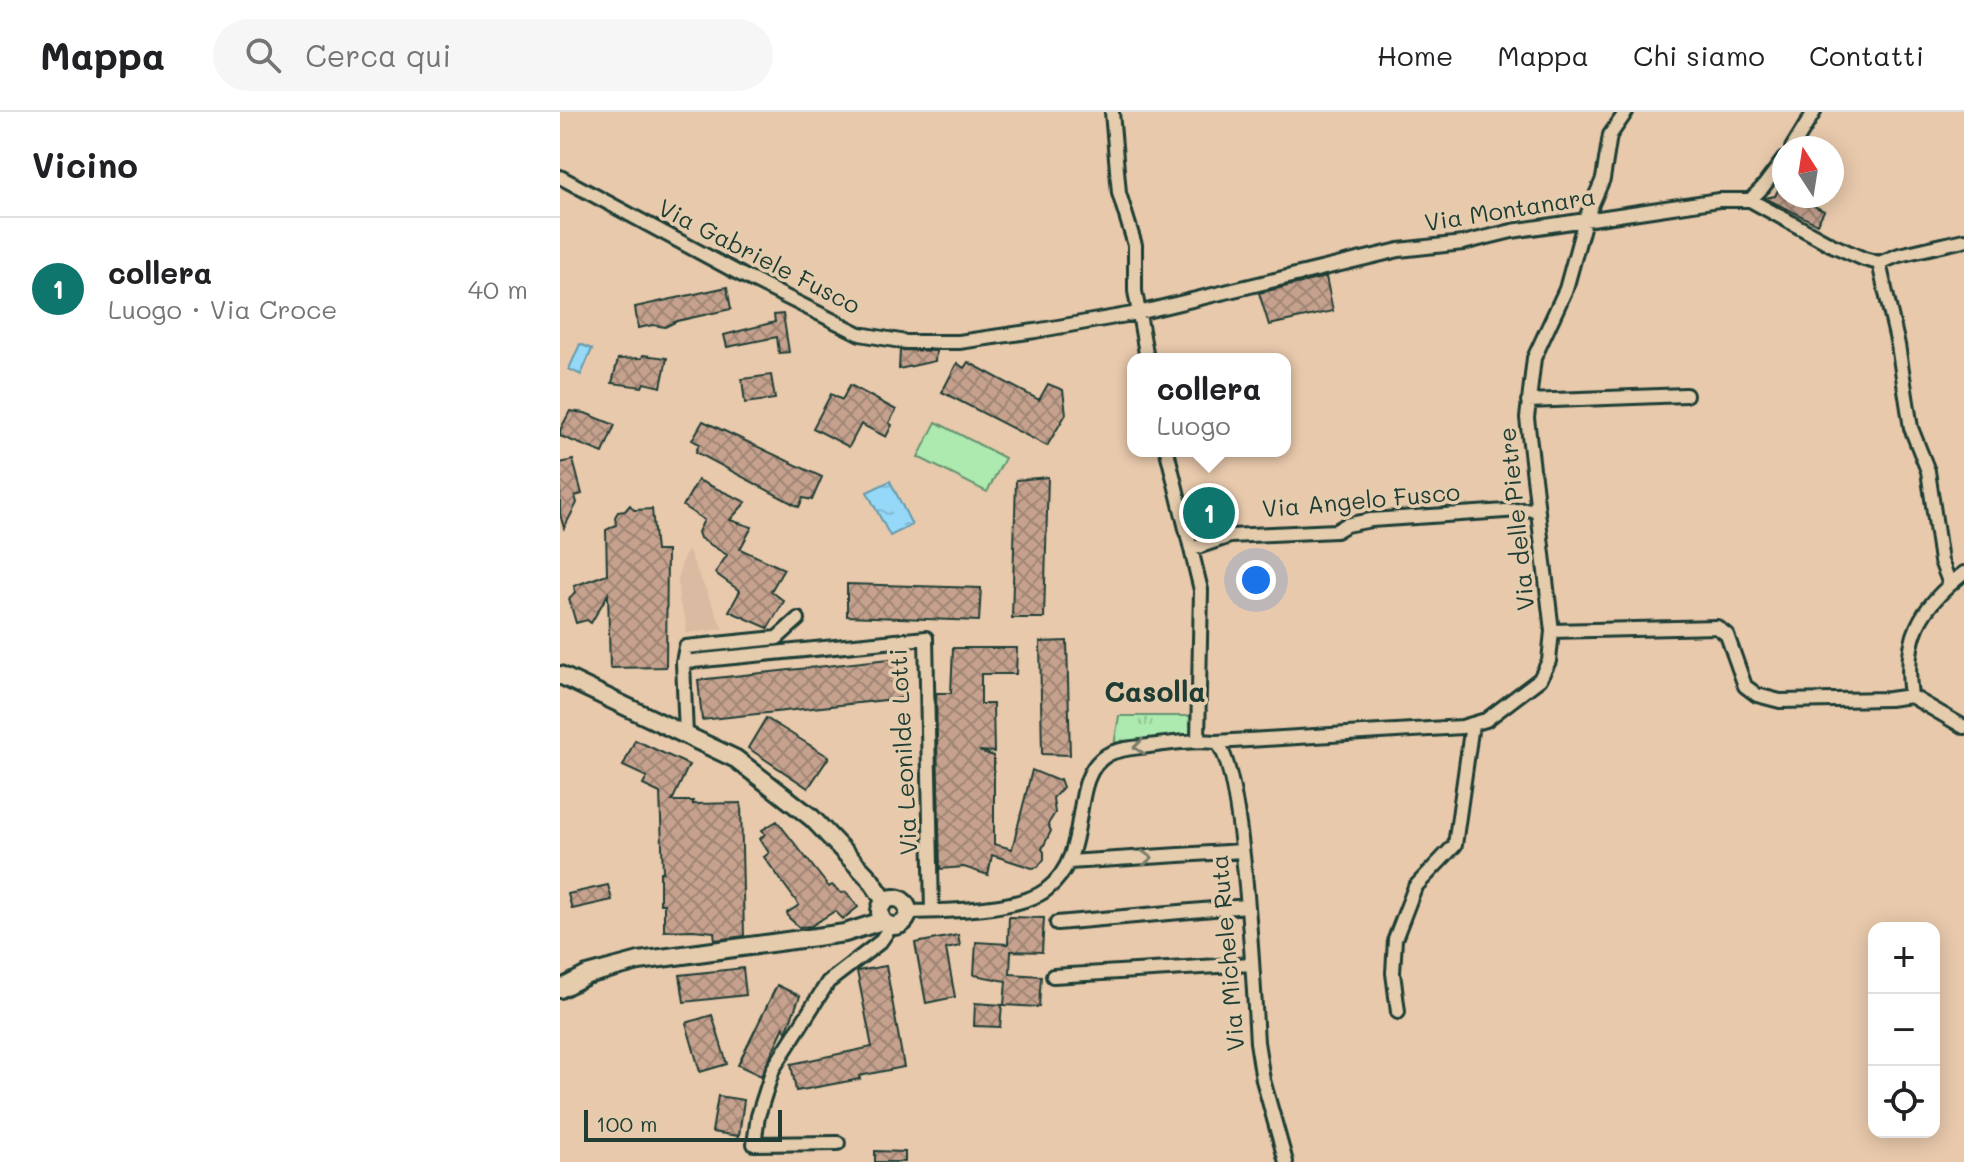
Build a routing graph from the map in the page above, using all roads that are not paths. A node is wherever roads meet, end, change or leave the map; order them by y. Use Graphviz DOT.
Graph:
graph roads {
  1 [pos="1112,112"];
  2 [pos="1626,112"];
  3 [pos="1814,112"];
  4 [pos="1799,136"];
  5 [pos="1772,175"];
  6 [pos="560,177"];
  7 [pos="1750,200"];
  8 [pos="1585,220"];
  9 [pos="1964,240"];
  10 [pos="1879,263"];
  11 [pos="1138,313"];
  12 [pos="1146,353"];
  13 [pos="1686,395"];
  14 [pos="1528,401"];
  15 [pos="1169,457"];
  16 [pos="1536,509"];
  17 [pos="1192,549"];
  18 [pos="1964,573"];
  19 [pos="1950,584"];
  20 [pos="798,619"];
  21 [pos="1552,631"];
  22 [pos="683,662"];
  23 [pos="560,675"];
  24 [pos="1911,696"];
  25 [pos="1472,724"];
  26 [pos="1964,727"];
  27 [pos="686,735"];
  28 [pos="1198,740"];
  29 [pos="1216,742"];
  30 [pos="1242,851"];
  31 [pos="1069,862"];
  32 [pos="885,901"];
  33 [pos="1247,906"];
  34 [pos="932,911"];
  35 [pos="908,912"];
  36 [pos="1057,923"];
  37 [pos="887,924"];
  38 [pos="1251,964"];
  39 [pos="1053,976"];
  40 [pos="560,989"];
  41 [pos="1398,1012"];
  42 [pos="838,1143"];
  43 [pos="1286,1162"];
  1 -- 11 [label="street"];
  2 -- 8 [label="street, Via delle Pietre"];
  3 -- 4 [label="street"];
  5 -- 7 [label="street"];
  6 -- 11 [label="street, Via Gabriele Fusco"];
  7 -- 8 [label="street, Via Montanara"];
  7 -- 10 [label="street"];
  8 -- 11 [label="street, Via Montanara"];
  8 -- 14 [label="street, Via delle Pietre"];
  9 -- 10 [label="street"];
  10 -- 19 [label="street"];
  11 -- 12 [label="street"];
  13 -- 14 [label="street"];
  14 -- 16 [label="street, Via delle Pietre"];
  15 -- 17 [label="street"];
  16 -- 17 [label="street, Via Angelo Fusco"];
  16 -- 21 [label="street, Via delle Pietre"];
  17 -- 28 [label="street"];
  18 -- 19 [label="street"];
  19 -- 24 [label="street"];
  20 -- 22 [label="street"];
  21 -- 24 [label="street"];
  21 -- 25 [label="street, Via delle Pietre"];
  22 -- 27 [label="street"];
  22 -- 34 [label="street, Via Leonilde Lotti"];
  23 -- 27 [label="street"];
  24 -- 26 [label="street"];
  25 -- 29 [label="street"];
  25 -- 41 [label="street"];
  27 -- 32 [label="street"];
  28 -- 29 [label="street"];
  28 -- 31 [label="street, one-way"];
  29 -- 30 [label="street, Via Michele Ruta"];
  31 -- 30 [label="street, one-way"];
  30 -- 33 [label="street, Via Michele Ruta"];
  31 -- 34 [label="street"];
  32 -- 35 [label="street"];
  32 -- 37 [label="street"];
  33 -- 36 [label="street"];
  33 -- 38 [label="street, Via Michele Ruta"];
  34 -- 35 [label="street"];
  35 -- 37 [label="street"];
  37 -- 40 [label="street"];
  37 -- 42 [label="street"];
  38 -- 39 [label="street"];
  38 -- 43 [label="street, Via Michele Ruta"];
}
